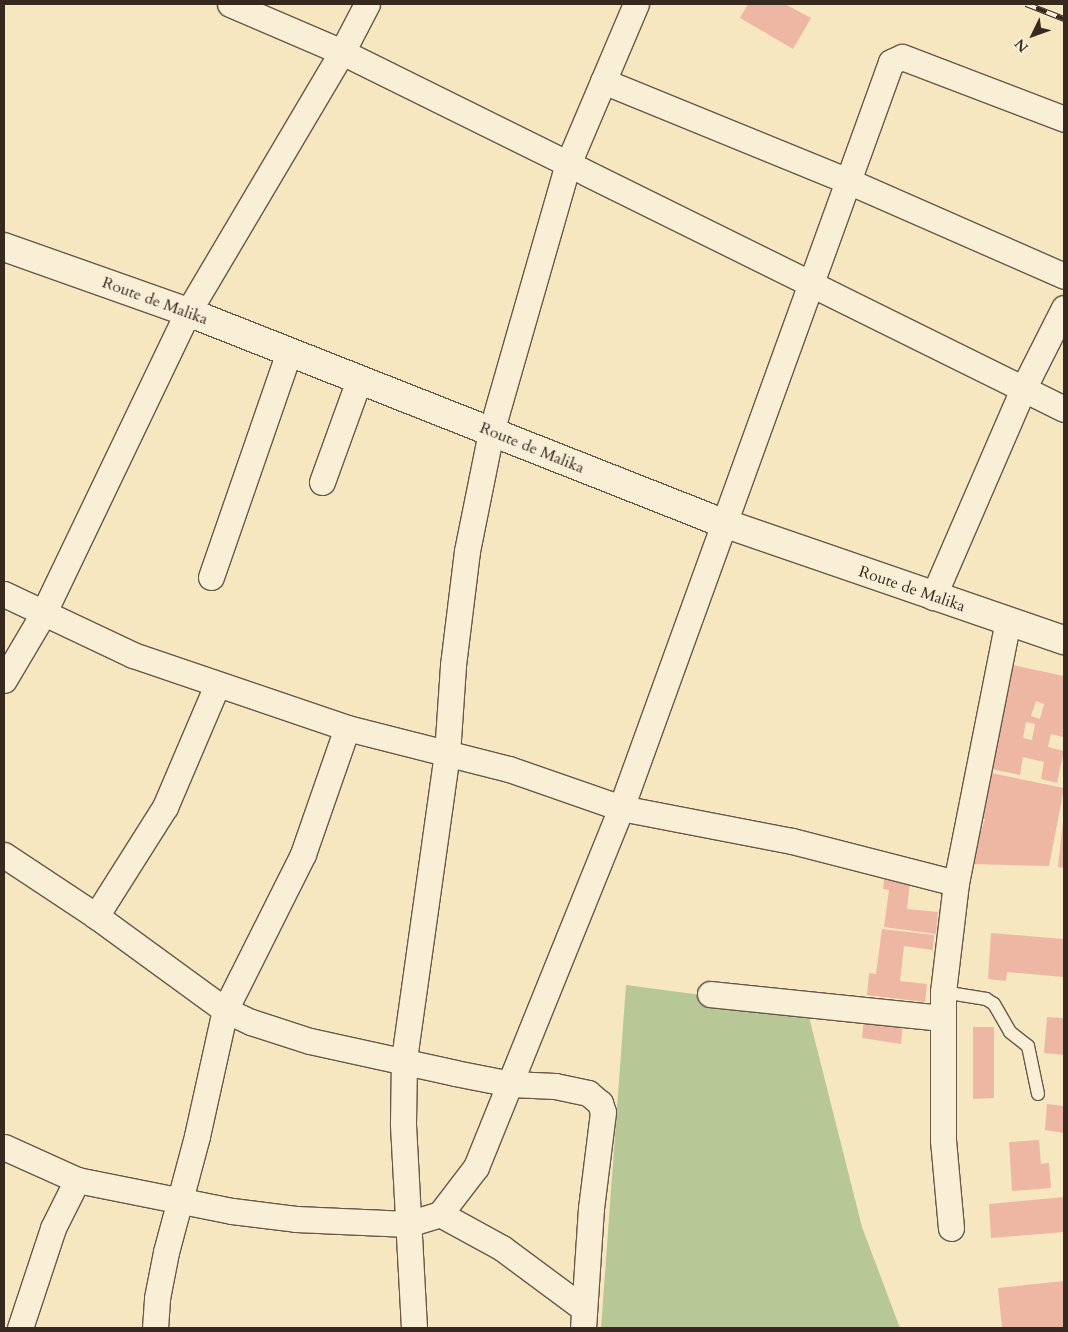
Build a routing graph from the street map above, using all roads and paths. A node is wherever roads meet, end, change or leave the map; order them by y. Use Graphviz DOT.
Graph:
graph roads {
  1 [pos="230,4"];
  2 [pos="367,4"];
  3 [pos="636,4"];
  4 [pos="342,52"];
  5 [pos="603,80"];
  6 [pos="1064,119"];
  7 [pos="568,164"];
  8 [pos="848,181"];
  9 [pos="4,247"];
  10 [pos="1064,276"];
  11 [pos="812,284"];
  12 [pos="1064,308"];
  13 [pos="188,312"];
  14 [pos="289,352"];
  15 [pos="359,380"];
  16 [pos="1022,391"];
  17 [pos="1064,410"];
  18 [pos="491,432"];
  19 [pos="322,482"];
  20 [pos="722,522"];
  21 [pos="211,577"];
  22 [pos="4,594"];
  23 [pos="933,597"];
  24 [pos="43,614"];
  25 [pos="1008,620"];
  26 [pos="1064,640"];
  27 [pos="4,680"];
  28 [pos="217,685"];
  29 [pos="347,728"];
  30 [pos="447,754"];
  31 [pos="621,808"];
  32 [pos="4,855"];
  33 [pos="956,883"];
  34 [pos="96,916"];
  35 [pos="943,992"];
  36 [pos="710,994"];
  37 [pos="224,1010"];
  38 [pos="942,1018"];
  39 [pos="404,1059"];
  40 [pos="510,1084"];
  41 [pos="1038,1094"];
  42 [pos="4,1148"];
  43 [pos="77,1180"];
  44 [pos="180,1201"];
  45 [pos="440,1214"];
  46 [pos="408,1224"];
  47 [pos="952,1228"];
  48 [pos="584,1319"];
  49 [pos="20,1328"];
  50 [pos="155,1328"];
  51 [pos="414,1328"];
  1 -- 4 [label="street"];
  2 -- 4 [label="street"];
  3 -- 5 [label="street"];
  4 -- 7 [label="street"];
  4 -- 13 [label="street"];
  5 -- 7 [label="street"];
  5 -- 8 [label="street"];
  6 -- 8 [label="street"];
  7 -- 11 [label="street"];
  7 -- 18 [label="street"];
  8 -- 10 [label="street"];
  8 -- 11 [label="street"];
  9 -- 13 [label="main road, Route de Malika"];
  11 -- 16 [label="street"];
  11 -- 20 [label="street"];
  12 -- 16 [label="street"];
  13 -- 14 [label="main road, Route de Malika"];
  13 -- 24 [label="street"];
  14 -- 15 [label="main road, Route de Malika"];
  14 -- 21 [label="street"];
  15 -- 18 [label="main road, Route de Malika"];
  15 -- 19 [label="street"];
  16 -- 17 [label="street"];
  16 -- 23 [label="street"];
  18 -- 20 [label="main road, Route de Malika"];
  18 -- 30 [label="street"];
  20 -- 23 [label="main road, Route de Malika"];
  20 -- 31 [label="street"];
  22 -- 24 [label="street"];
  23 -- 25 [label="main road, Route de Malika"];
  24 -- 27 [label="street"];
  24 -- 28 [label="street"];
  25 -- 26 [label="main road, Route de Malika"];
  25 -- 33 [label="street"];
  28 -- 29 [label="street"];
  28 -- 34 [label="street"];
  29 -- 30 [label="street"];
  29 -- 37 [label="street"];
  30 -- 31 [label="street"];
  30 -- 39 [label="street"];
  31 -- 33 [label="street"];
  31 -- 40 [label="street"];
  32 -- 34 [label="street"];
  33 -- 35 [label="street"];
  34 -- 37 [label="street"];
  35 -- 38 [label="street"];
  35 -- 41 [label="lane"];
  36 -- 38 [label="street"];
  37 -- 39 [label="street"];
  37 -- 44 [label="street"];
  38 -- 47 [label="street"];
  39 -- 40 [label="street"];
  39 -- 46 [label="street"];
  40 -- 45 [label="street"];
  40 -- 48 [label="street"];
  42 -- 43 [label="street"];
  43 -- 44 [label="street"];
  43 -- 49 [label="street"];
  44 -- 46 [label="street"];
  44 -- 50 [label="street"];
  45 -- 46 [label="street"];
  45 -- 48 [label="street"];
  46 -- 51 [label="street"];
}
